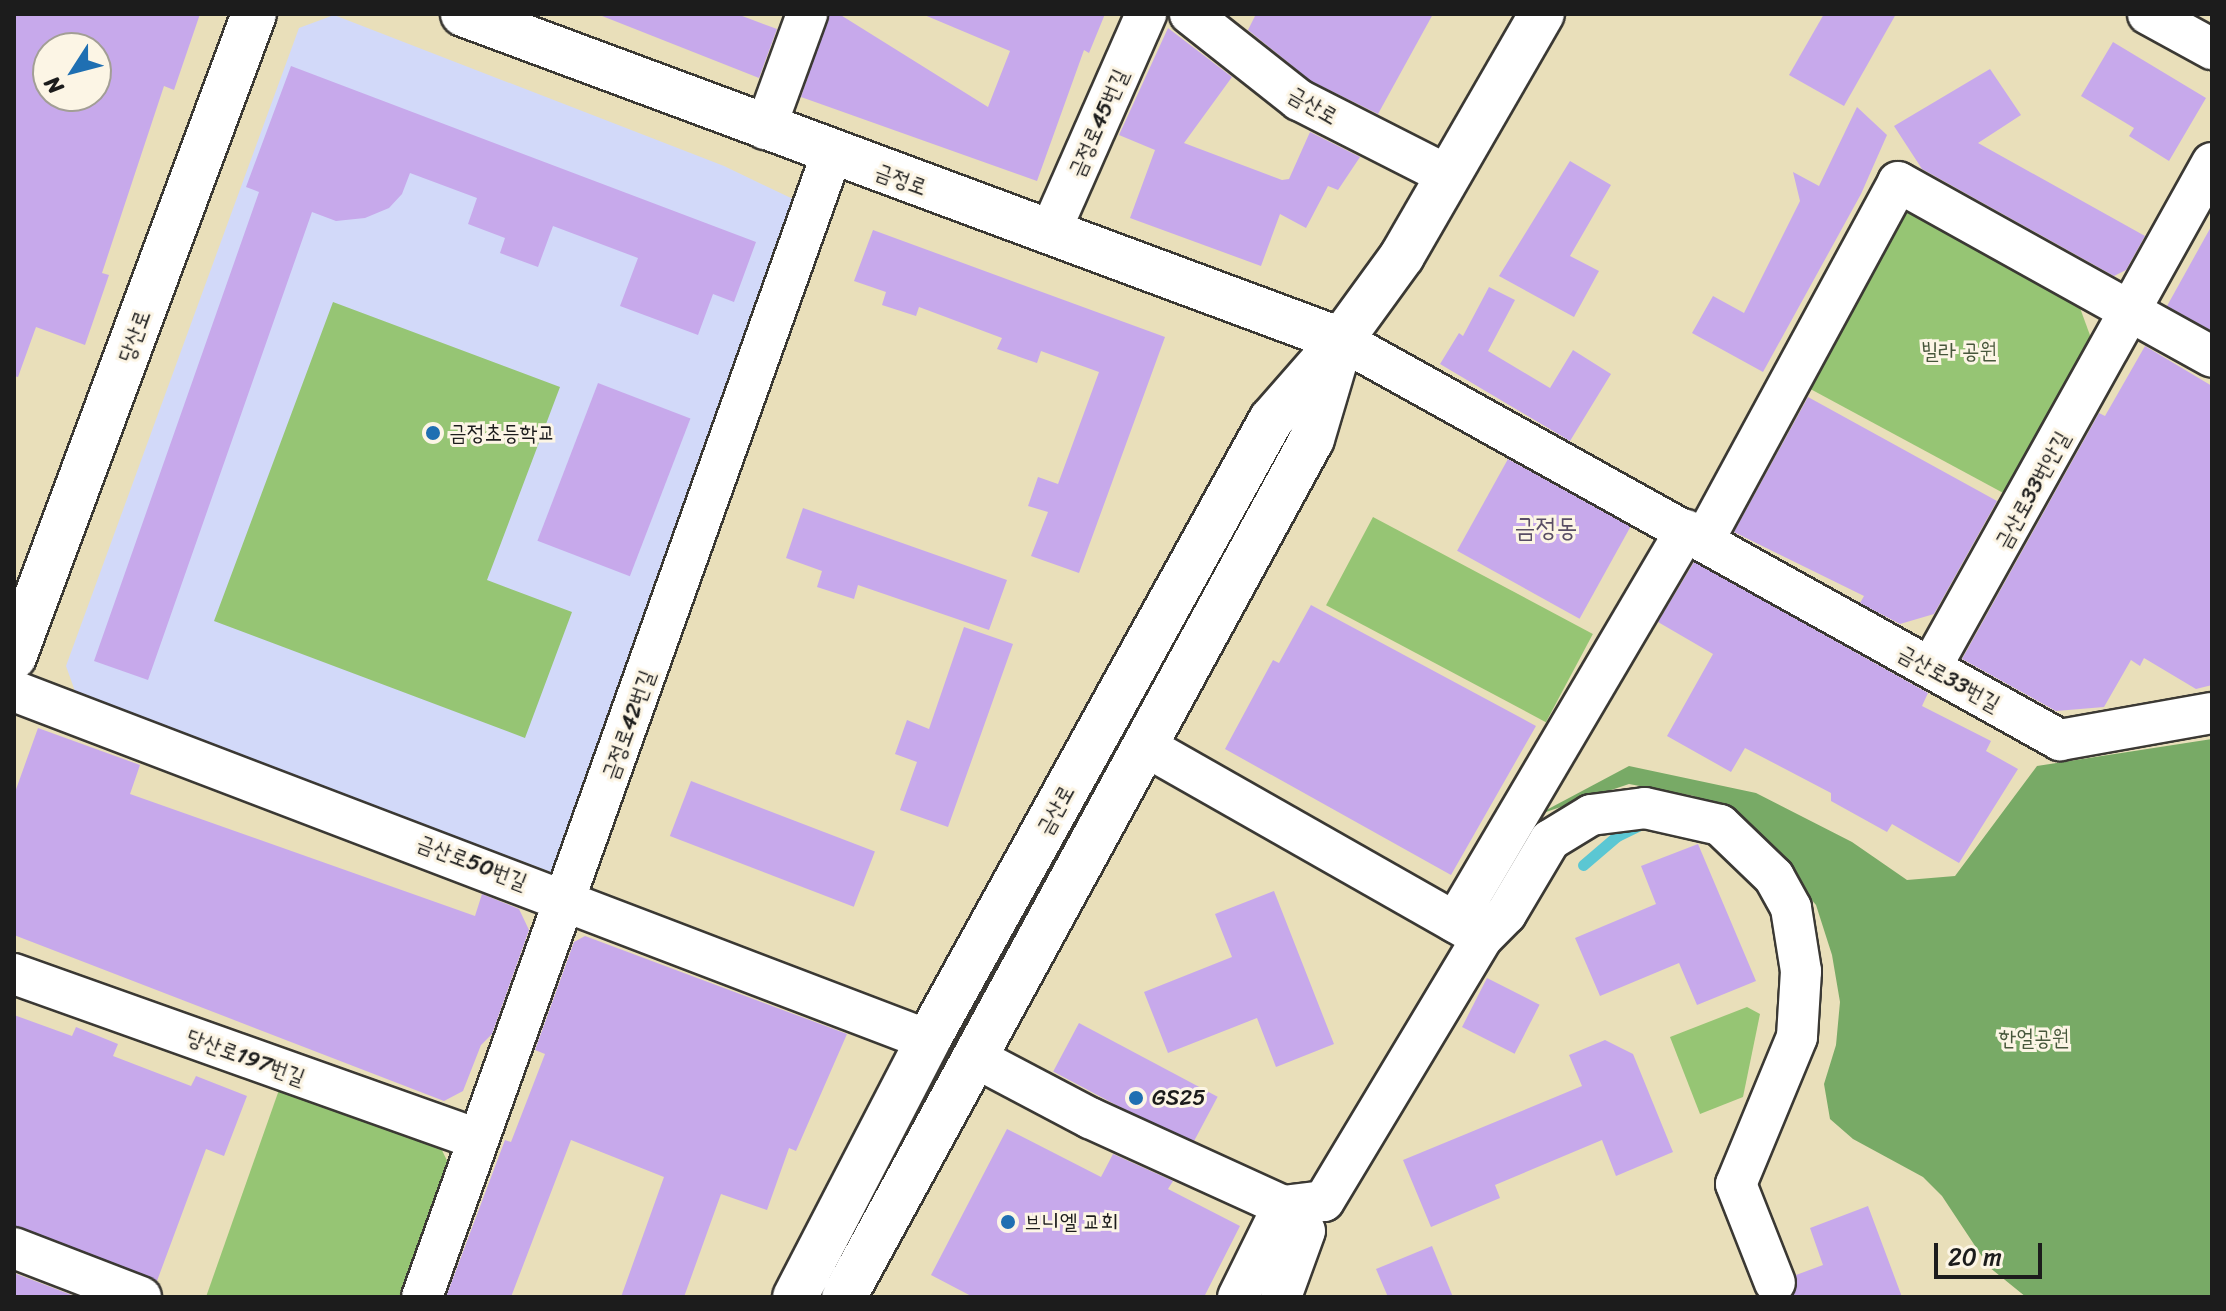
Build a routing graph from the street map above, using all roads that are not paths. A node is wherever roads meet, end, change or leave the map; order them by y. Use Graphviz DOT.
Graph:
graph roads {
  1 [pos="254,14"];
  2 [pos="463,14"];
  3 [pos="807,14"];
  4 [pos="1146,14"];
  5 [pos="1190,14"];
  6 [pos="1542,14"];
  7 [pos="2148,14"];
  8 [pos="2212,49"];
  9 [pos="765,129"];
  10 [pos="832,153"];
  11 [pos="2212,163"];
  12 [pos="1449,176"];
  13 [pos="1050,232"];
  14 [pos="2132,312"];
  15 [pos="1341,340"];
  16 [pos="2212,357"];
  17 [pos="1695,535"];
  18 [pos="14,657"];
  19 [pos="1931,667"];
  20 [pos="14,691"];
  21 [pos="2212,713"];
  22 [pos="1145,746"];
  23 [pos="566,898"];
  24 [pos="1469,930"];
  25 [pos="14,974"];
  26 [pos="928,1040"];
  27 [pos="976,1058"];
  28 [pos="477,1139"];
  29 [pos="1283,1206"];
  30 [pos="14,1248"];
  31 [pos="1775,1283"];
  32 [pos="141,1297"];
  33 [pos="422,1297"];
  34 [pos="795,1297"];
  35 [pos="844,1297"];
  36 [pos="1238,1297"];
  37 [pos="1281,1297"];
  1 -- 18 [label="street, 당산로"];
  2 -- 9 [label="street, 금정로"];
  3 -- 9 [label="street"];
  4 -- 13 [label="street, 금정로45번길"];
  5 -- 12 [label="street, 금산로"];
  6 -- 12 [label="street, 금산로"];
  7 -- 8 [label="street"];
  9 -- 10 [label="street, 금정로"];
  10 -- 13 [label="street, 금정로"];
  10 -- 23 [label="street, 금정로42번길"];
  11 -- 14 [label="street, 금산로33번안길"];
  12 -- 15 [label="street, 금산로"];
  13 -- 15 [label="street, 금정로"];
  14 -- 16 [label="street"];
  14 -- 17 [label="street"];
  14 -- 19 [label="street, 금산로33번안길"];
  15 -- 17 [label="street, 금산로33번길"];
  15 -- 22 [label="street, 금산로"];
  15 -- 26 [label="street, 금산로"];
  17 -- 19 [label="street, 금산로33번길"];
  17 -- 24 [label="street"];
  19 -- 21 [label="street, 금산로33번길"];
  20 -- 23 [label="street, 금산로50번길"];
  22 -- 24 [label="street"];
  22 -- 27 [label="street, 금산로"];
  23 -- 26 [label="street, 금산로50번길"];
  23 -- 28 [label="street, 금정로42번길"];
  24 -- 29 [label="street"];
  24 -- 31 [label="street"];
  25 -- 28 [label="street, 당산로197번길"];
  26 -- 34 [label="street, 금산로"];
  27 -- 29 [label="street"];
  27 -- 35 [label="street, 금산로"];
  28 -- 33 [label="street, 금정로42번길"];
  29 -- 36 [label="street"];
  29 -- 37 [label="street"];
  30 -- 32 [label="street"];
}
